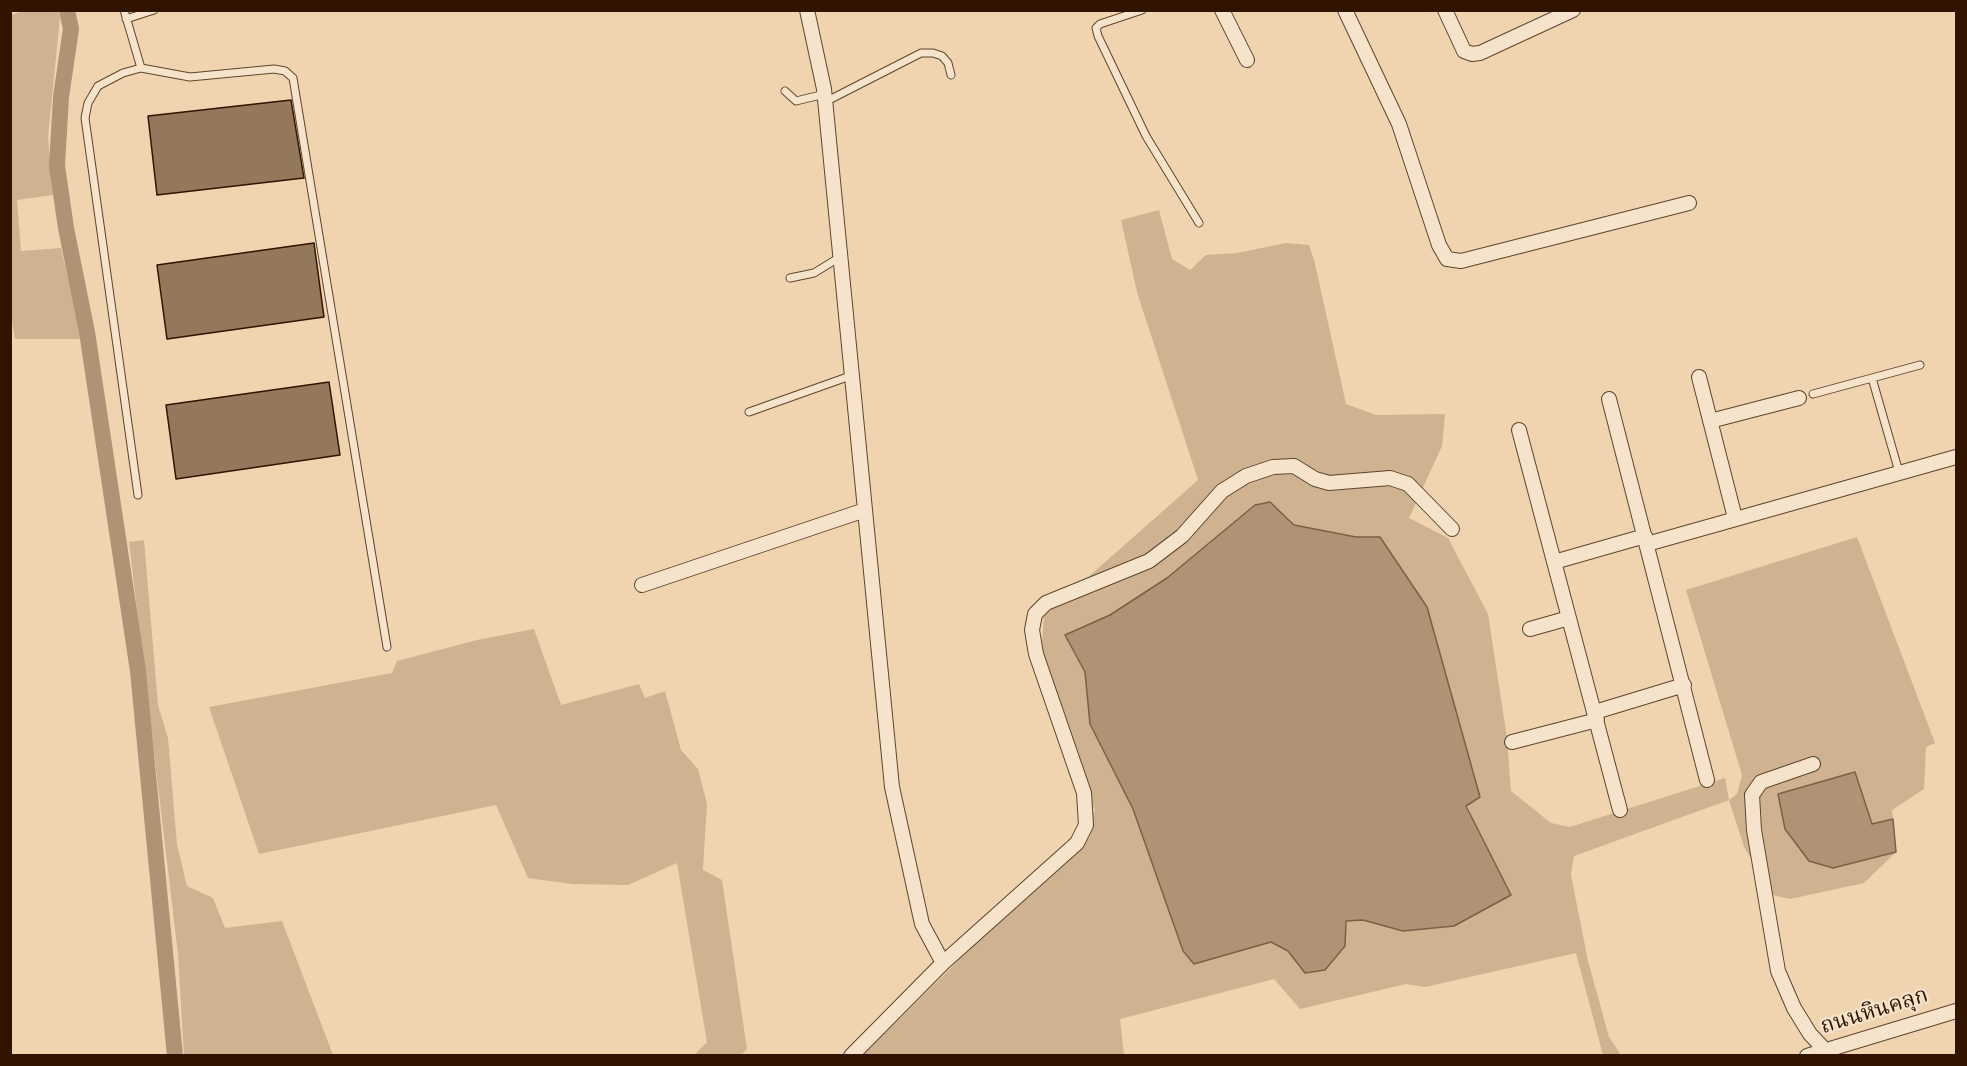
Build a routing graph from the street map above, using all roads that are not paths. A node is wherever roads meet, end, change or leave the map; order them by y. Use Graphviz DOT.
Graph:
graph roads {
  1 [pos="124,10"];
  2 [pos="154,10"];
  3 [pos="807,10"];
  4 [pos="1142,10"];
  5 [pos="1222,10"];
  6 [pos="1345,10"];
  7 [pos="1445,10"];
  8 [pos="1573,10"];
  9 [pos="126,19"];
  10 [pos="1247,60"];
  11 [pos="141,68"];
  12 [pos="951,75"];
  13 [pos="785,92"];
  14 [pos="822,97"];
  15 [pos="1689,203"];
  16 [pos="1199,223"];
  17 [pos="840,257"];
  18 [pos="789,278"];
  19 [pos="1920,365"];
  20 [pos="852,375"];
  21 [pos="1699,377"];
  22 [pos="1872,378"];
  23 [pos="1813,394"];
  24 [pos="1799,398"];
  25 [pos="1609,399"];
  26 [pos="749,412"];
  27 [pos="1710,422"];
  28 [pos="1519,430"];
  29 [pos="1956,457"];
  30 [pos="1899,472"];
  31 [pos="138,495"];
  32 [pos="865,510"];
  33 [pos="1736,518"];
  34 [pos="1452,529"];
  35 [pos="1646,540"];
  36 [pos="1554,562"];
  37 [pos="642,585"];
  38 [pos="1569,618"];
  39 [pos="1530,630"];
  40 [pos="387,647"];
  41 [pos="1684,685"];
  42 [pos="1596,716"];
  43 [pos="1512,742"];
  44 [pos="1813,764"];
  45 [pos="1707,780"];
  46 [pos="1620,810"];
  47 [pos="943,963"];
  48 [pos="1956,1011"];
  49 [pos="1825,1050"];
  50 [pos="851,1056"];
  51 [pos="1807,1056"];
  1 -- 9 [label="lane"];
  2 -- 9 [label="lane"];
  3 -- 14 [label="street"];
  4 -- 16 [label="lane"];
  5 -- 10 [label="street"];
  6 -- 15 [label="street"];
  7 -- 8 [label="street"];
  9 -- 11 [label="lane"];
  11 -- 31 [label="lane"];
  11 -- 40 [label="lane"];
  12 -- 14 [label="lane"];
  13 -- 14 [label="lane"];
  14 -- 17 [label="street"];
  17 -- 18 [label="lane"];
  17 -- 20 [label="street"];
  19 -- 22 [label="lane"];
  20 -- 26 [label="lane"];
  20 -- 32 [label="street"];
  21 -- 27 [label="street"];
  22 -- 23 [label="lane"];
  22 -- 30 [label="lane"];
  24 -- 27 [label="street"];
  25 -- 35 [label="street"];
  27 -- 33 [label="street"];
  28 -- 36 [label="street"];
  29 -- 30 [label="street"];
  30 -- 33 [label="street"];
  32 -- 37 [label="street"];
  32 -- 47 [label="street"];
  33 -- 35 [label="street"];
  34 -- 47 [label="street"];
  35 -- 36 [label="street"];
  35 -- 41 [label="street"];
  36 -- 38 [label="street"];
  38 -- 39 [label="street"];
  38 -- 42 [label="street"];
  41 -- 42 [label="street"];
  41 -- 45 [label="street"];
  42 -- 43 [label="street"];
  42 -- 46 [label="street"];
  44 -- 49 [label="street"];
  47 -- 50 [label="street"];
  48 -- 49 [label="street, ถนนหินคลุก"];
  49 -- 51 [label="street, ถนนหินคลุก"];
}
